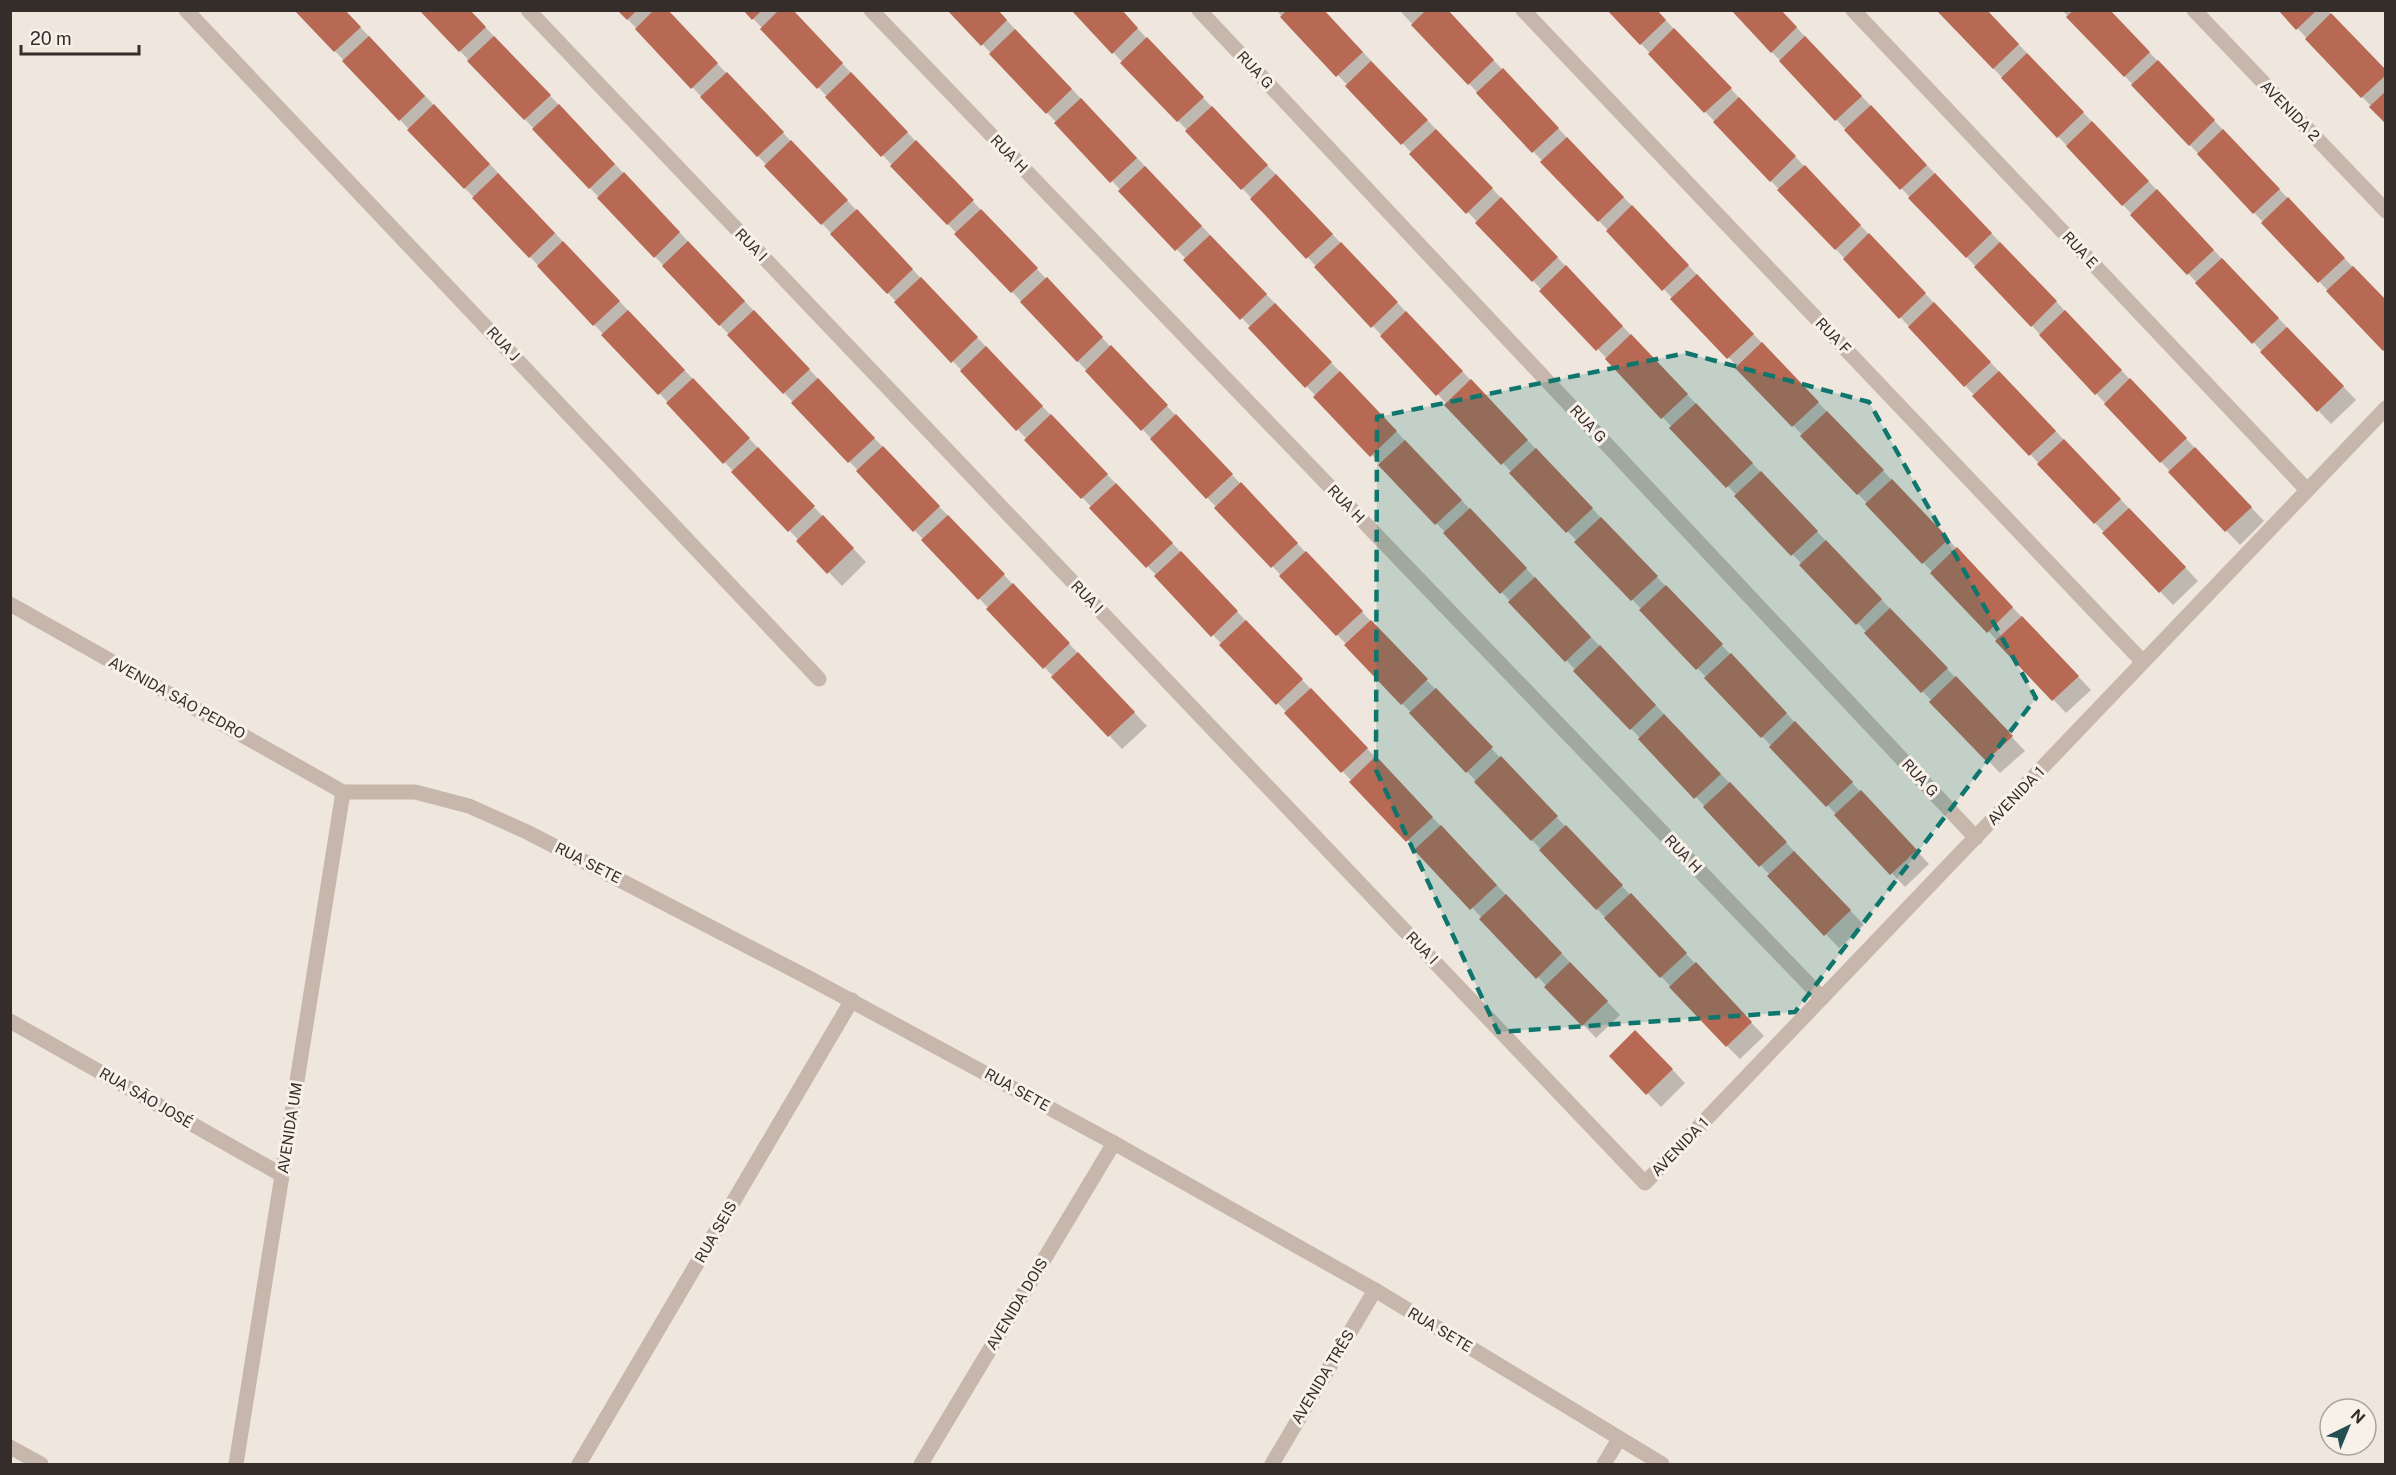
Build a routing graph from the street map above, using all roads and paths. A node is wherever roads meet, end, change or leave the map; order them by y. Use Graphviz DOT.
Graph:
graph roads {
  1 [pos="186,10"];
  2 [pos="528,10"];
  3 [pos="871,10"];
  4 [pos="1199,10"];
  5 [pos="1522,10"];
  6 [pos="1853,10"];
  7 [pos="2194,10"];
  8 [pos="2385,211"];
  9 [pos="2385,408"];
  10 [pos="2307,490"];
  11 [pos="10,604"];
  12 [pos="2143,662"];
  13 [pos="819,679"];
  14 [pos="343,792"];
  15 [pos="1976,838"];
  16 [pos="1822,998"];
  17 [pos="852,1000"];
  18 [pos="10,1021"];
  19 [pos="1114,1143"];
  20 [pos="282,1175"];
  21 [pos="1646,1183"];
  22 [pos="1375,1290"];
  23 [pos="1619,1439"];
  24 [pos="10,1447"];
  25 [pos="41,1464"];
  26 [pos="236,1464"];
  27 [pos="579,1464"];
  28 [pos="921,1464"];
  29 [pos="1272,1464"];
  30 [pos="1604,1464"];
  31 [pos="1662,1464"];
  1 -- 13 [label="street, RUA J"];
  2 -- 21 [label="street, RUA I"];
  3 -- 16 [label="street, RUA H"];
  4 -- 15 [label="street, RUA G"];
  5 -- 12 [label="street, RUA F"];
  6 -- 10 [label="street, RUA E"];
  7 -- 8 [label="street, AVENIDA 2"];
  9 -- 10 [label="street, AVENIDA 1"];
  10 -- 12 [label="street, AVENIDA 1"];
  11 -- 14 [label="street, AVENIDA SÃO PEDRO"];
  12 -- 15 [label="street, AVENIDA 1"];
  14 -- 17 [label="street, RUA SETE"];
  14 -- 20 [label="street, AVENIDA UM"];
  15 -- 16 [label="street, AVENIDA 1"];
  16 -- 21 [label="street, AVENIDA 1"];
  17 -- 19 [label="street, RUA SETE"];
  17 -- 27 [label="street, RUA SEIS"];
  18 -- 20 [label="street, RUA SÃO JOSÉ"];
  19 -- 22 [label="street, RUA SETE"];
  19 -- 28 [label="street, AVENIDA DOIS"];
  20 -- 26 [label="street, AVENIDA UM"];
  22 -- 23 [label="street, RUA SETE"];
  22 -- 29 [label="street, AVENIDA TRÊS"];
  23 -- 30 [label="street"];
  23 -- 31 [label="street, RUA SETE"];
  24 -- 25 [label="street"];
}
